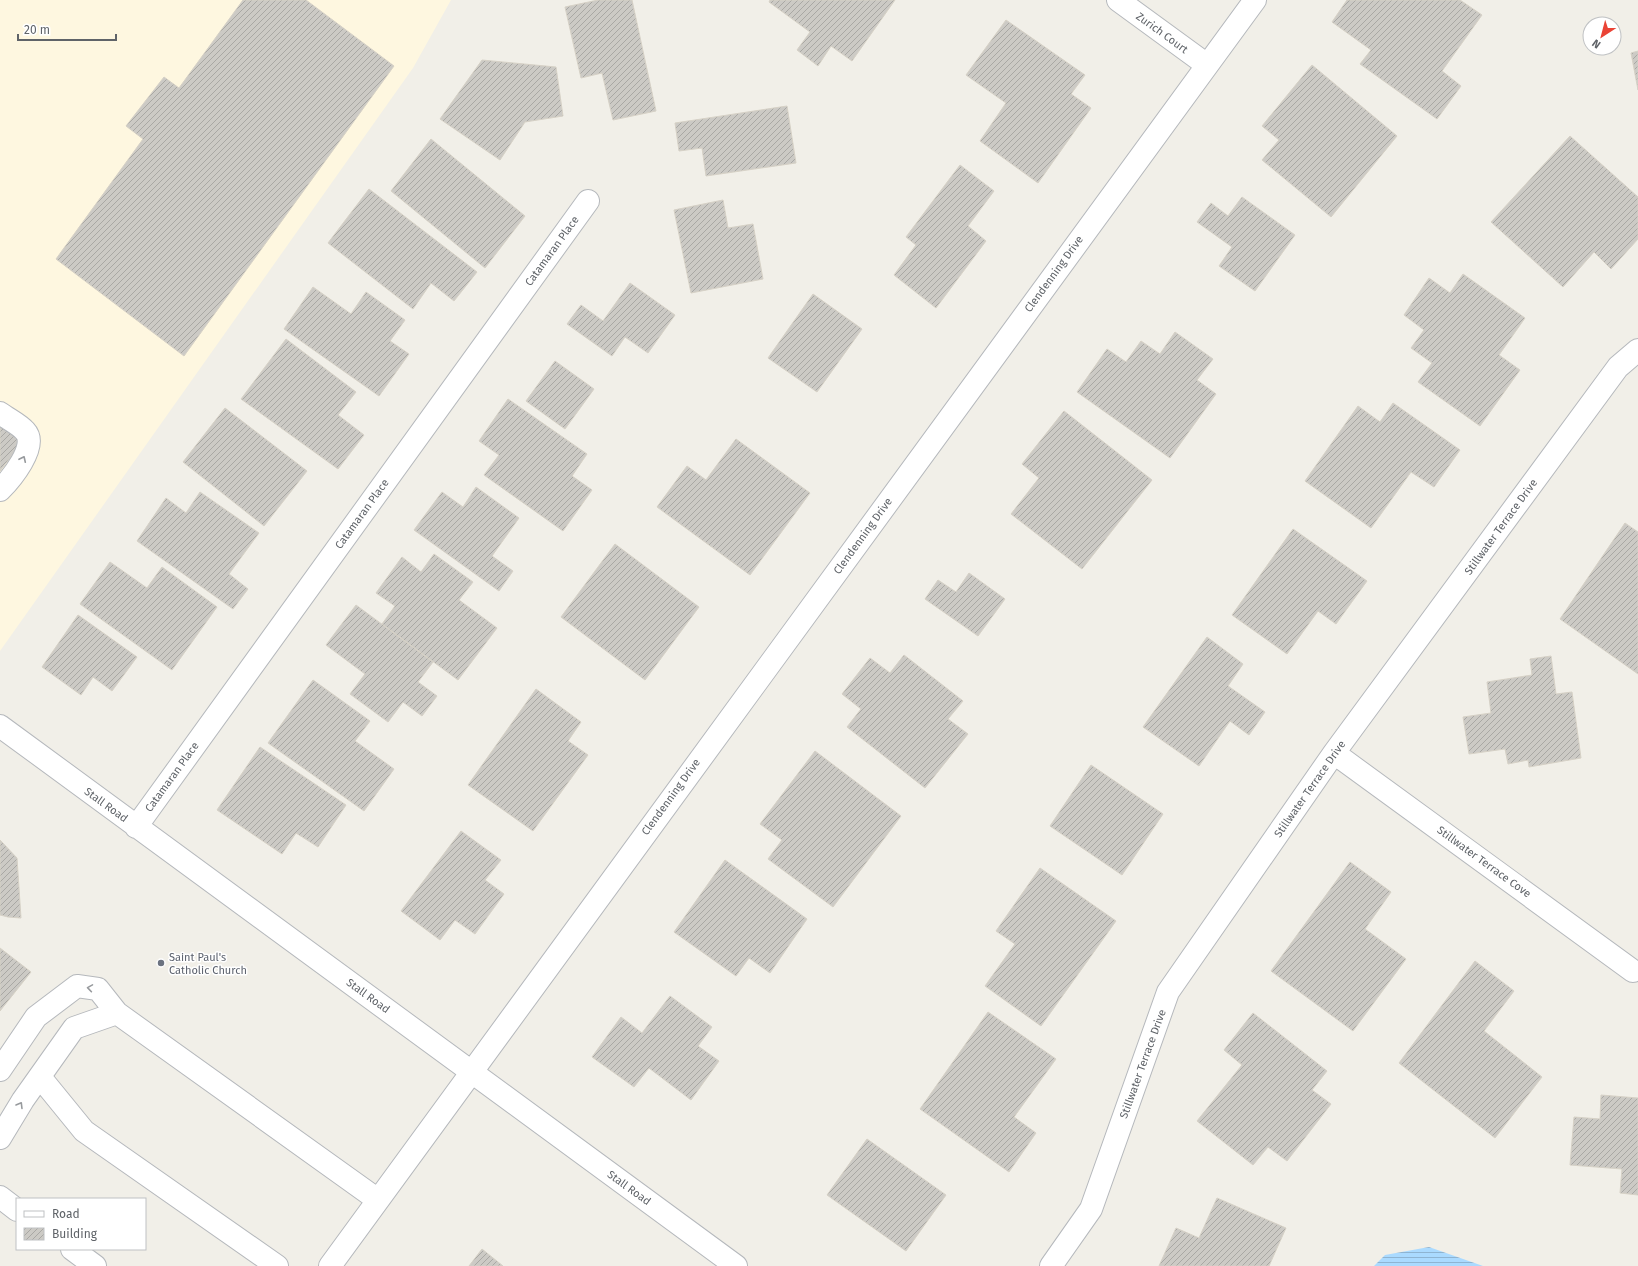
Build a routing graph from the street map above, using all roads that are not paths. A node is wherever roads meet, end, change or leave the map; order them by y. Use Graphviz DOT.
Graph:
graph roads {
  1 [pos="1118,0"];
  2 [pos="1255,0"];
  3 [pos="1207,65"];
  4 [pos="588,201"];
  5 [pos="1638,350"];
  6 [pos="0,413"];
  7 [pos="0,490"];
  8 [pos="0,726"];
  9 [pos="1334,753"];
  10 [pos="136,827"];
  11 [pos="1633,971"];
  12 [pos="117,1013"];
  13 [pos="0,1070"];
  14 [pos="471,1072"];
  15 [pos="40,1077"];
  16 [pos="0,1138"];
  17 [pos="0,1197"];
  18 [pos="378,1200"];
  19 [pos="16,1209"];
  20 [pos="73,1250"];
  21 [pos="95,1266"];
  22 [pos="277,1266"];
  23 [pos="330,1266"];
  24 [pos="736,1266"];
  25 [pos="1051,1266"];
  1 -- 3 [label="street, Zurich Court"];
  2 -- 3 [label="street, Clendenning Drive"];
  3 -- 14 [label="street, Clendenning Drive"];
  4 -- 10 [label="street, Catamaran Place"];
  5 -- 9 [label="street, Stillwater Terrace Drive"];
  7 -- 6 [label="street, one-way"];
  8 -- 10 [label="street, Stall Road"];
  9 -- 11 [label="street, Stillwater Terrace Cove"];
  9 -- 25 [label="street, Stillwater Terrace Drive"];
  10 -- 14 [label="street, Stall Road"];
  12 -- 13 [label="street, one-way"];
  12 -- 15 [label="street"];
  12 -- 18 [label="street"];
  14 -- 18 [label="street, Clendenning Drive"];
  14 -- 24 [label="street, Stall Road"];
  16 -- 15 [label="street, one-way"];
  15 -- 22 [label="street"];
  17 -- 19 [label="street"];
  18 -- 23 [label="street, Clendenning Drive"];
  20 -- 21 [label="street"];
}
